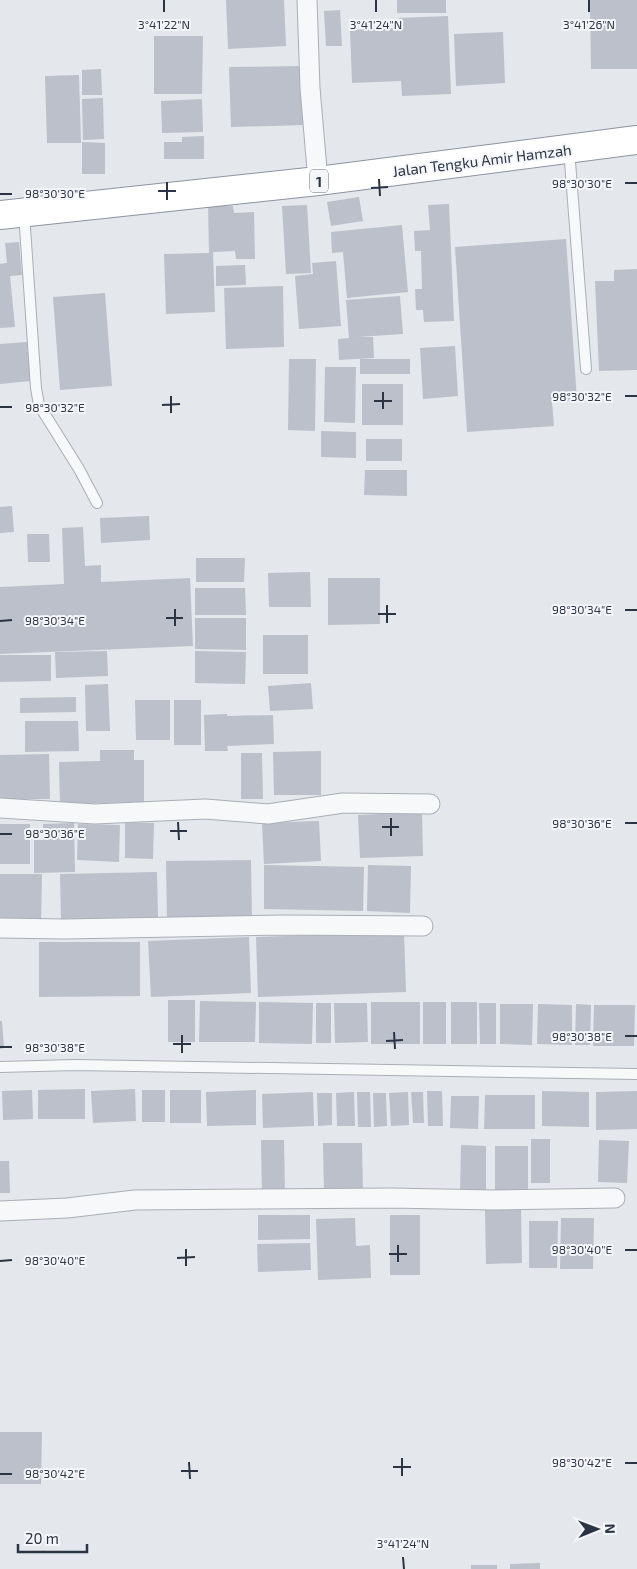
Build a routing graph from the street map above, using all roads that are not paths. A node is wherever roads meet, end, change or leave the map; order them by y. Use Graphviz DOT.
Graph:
graph roads {
  1 [pos="307,0"];
  2 [pos="637,140"];
  3 [pos="569,148"];
  4 [pos="318,181"];
  5 [pos="12,214"];
  6 [pos="586,369"];
  7 [pos="97,503"];
  8 [pos="430,804"];
  9 [pos="0,808"];
  10 [pos="423,926"];
  11 [pos="0,928"];
  12 [pos="0,1067"];
  13 [pos="637,1074"];
  14 [pos="615,1198"];
  15 [pos="0,1210"];
  1 -- 4 [label="street"];
  2 -- 3 [label="highway, Jalan Tengku Amir Hamzah / 1"];
  3 -- 4 [label="highway, Jalan Tengku Amir Hamzah / 1"];
  3 -- 6 [label="lane"];
  4 -- 5 [label="highway, Jalan Tengku Amir Hamzah / 1"];
  5 -- 7 [label="lane"];
  8 -- 9 [label="street"];
  10 -- 11 [label="street"];
  12 -- 13 [label="lane"];
  14 -- 15 [label="street"];
}
